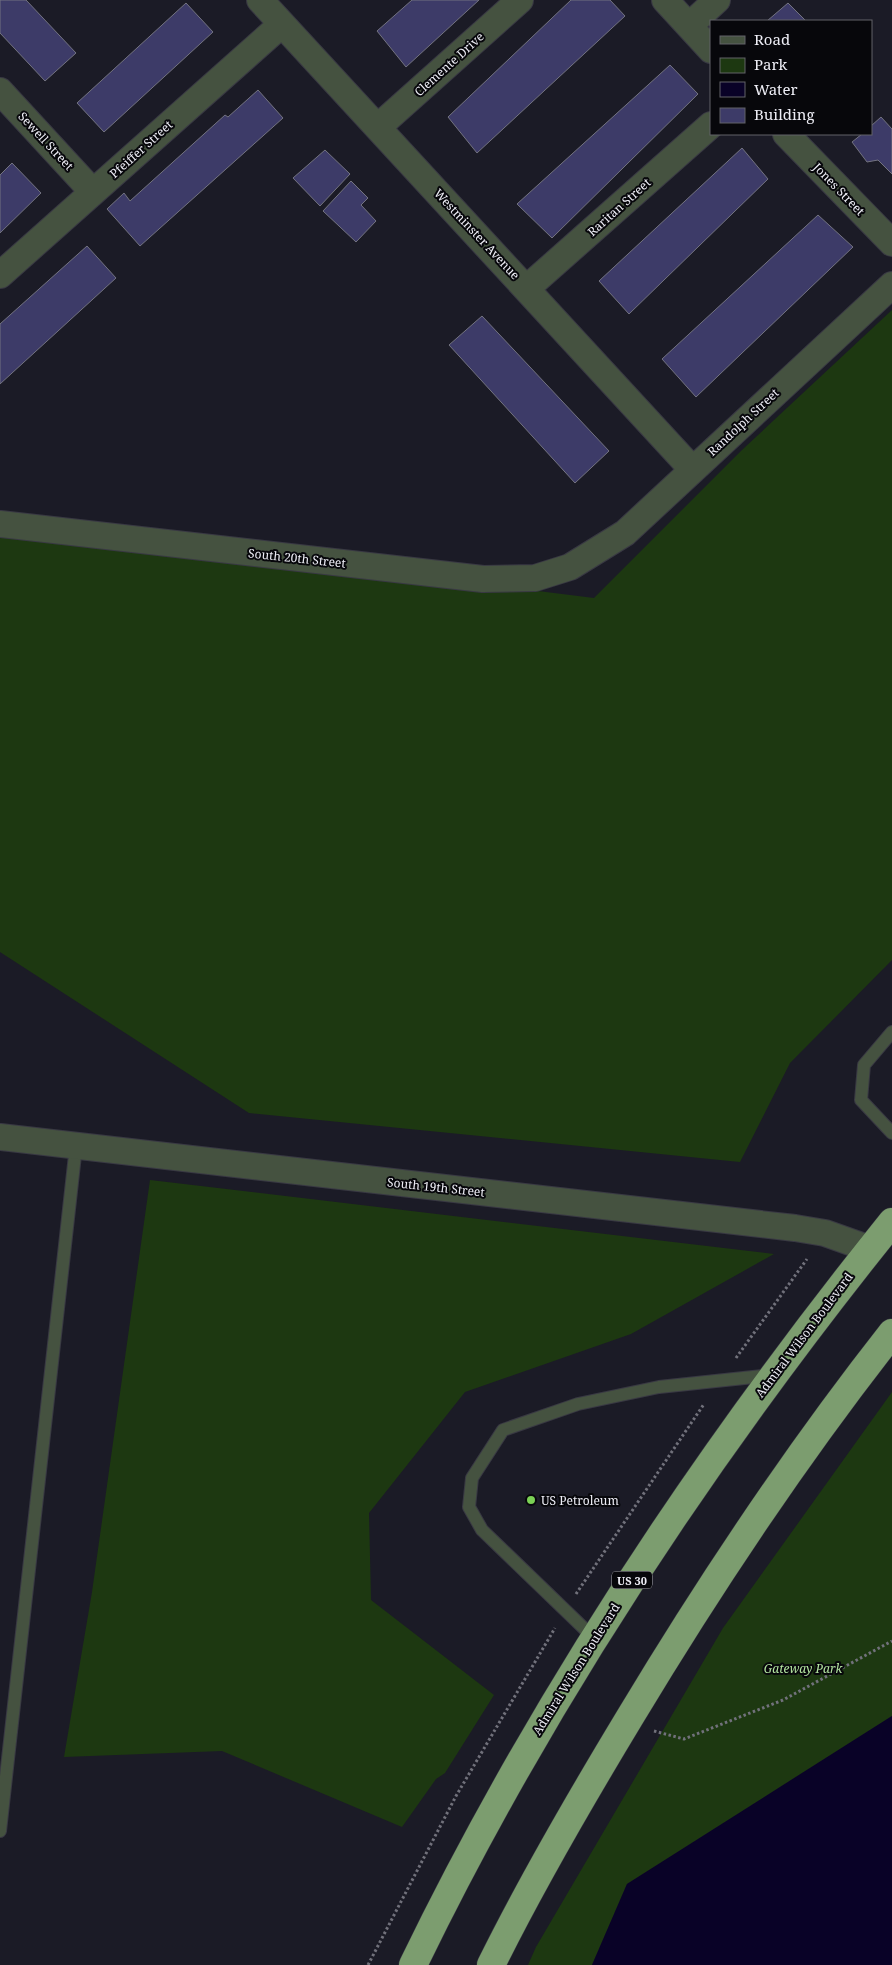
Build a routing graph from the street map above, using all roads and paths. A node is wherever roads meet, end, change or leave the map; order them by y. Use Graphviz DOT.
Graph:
graph roads {
  1 [pos="260,0"];
  2 [pos="520,0"];
  3 [pos="665,0"];
  4 [pos="717,0"];
  5 [pos="282,24"];
  6 [pos="690,25"];
  7 [pos="710,49"];
  8 [pos="0,91"];
  9 [pos="710,126"];
  10 [pos="378,127"];
  11 [pos="787,135"];
  12 [pos="93,192"];
  13 [pos="892,243"];
  14 [pos="0,275"];
  15 [pos="892,285"];
  16 [pos="527,288"];
  17 [pos="692,469"];
  18 [pos="0,524"];
  19 [pos="590,555"];
  20 [pos="892,1032"];
  21 [pos="892,1134"];
  22 [pos="0,1137"];
  23 [pos="76,1146"];
  24 [pos="892,1222"];
  25 [pos="870,1249"];
  26 [pos="892,1333"];
  27 [pos="773,1376"];
  28 [pos="595,1639"];
  29 [pos="892,1641"];
  30 [pos="630,1716"];
  31 [pos="0,1831"];
  32 [pos="413,1965"];
  33 [pos="491,1965"];
  1 -- 5 [label="street, Westminster Avenue"];
  2 -- 10 [label="street, Clemente Drive"];
  3 -- 6 [label="street"];
  4 -- 6 [label="street"];
  5 -- 10 [label="street, Westminster Avenue"];
  5 -- 12 [label="street, Pfeiffer Street"];
  6 -- 7 [label="street"];
  8 -- 12 [label="street, Sewell Street"];
  9 -- 16 [label="street, Raritan Street"];
  10 -- 16 [label="street, Westminster Avenue"];
  11 -- 13 [label="street, Jones Street"];
  12 -- 14 [label="street, Pfeiffer Street"];
  15 -- 17 [label="street, Randolph Street"];
  16 -- 17 [label="street, Westminster Avenue"];
  17 -- 19 [label="street, Randolph Street"];
  18 -- 19 [label="street, South 20th Street"];
  20 -- 21 [label="lane"];
  22 -- 23 [label="street, South 19th Street"];
  23 -- 25 [label="street, South 19th Street"];
  23 -- 31 [label="lane"];
  24 -- 25 [label="highway, Admiral Wilson Boulevard / US 30"];
  25 -- 27 [label="highway, Admiral Wilson Boulevard / US 30"];
  26 -- 30 [label="highway"];
  27 -- 28 [label="highway, Admiral Wilson Boulevard / US 30"];
  27 -- 28 [label="lane"];
  28 -- 32 [label="highway, Admiral Wilson Boulevard / US 30"];
  29 -- 30 [label="path"];
  30 -- 33 [label="highway"];
}
